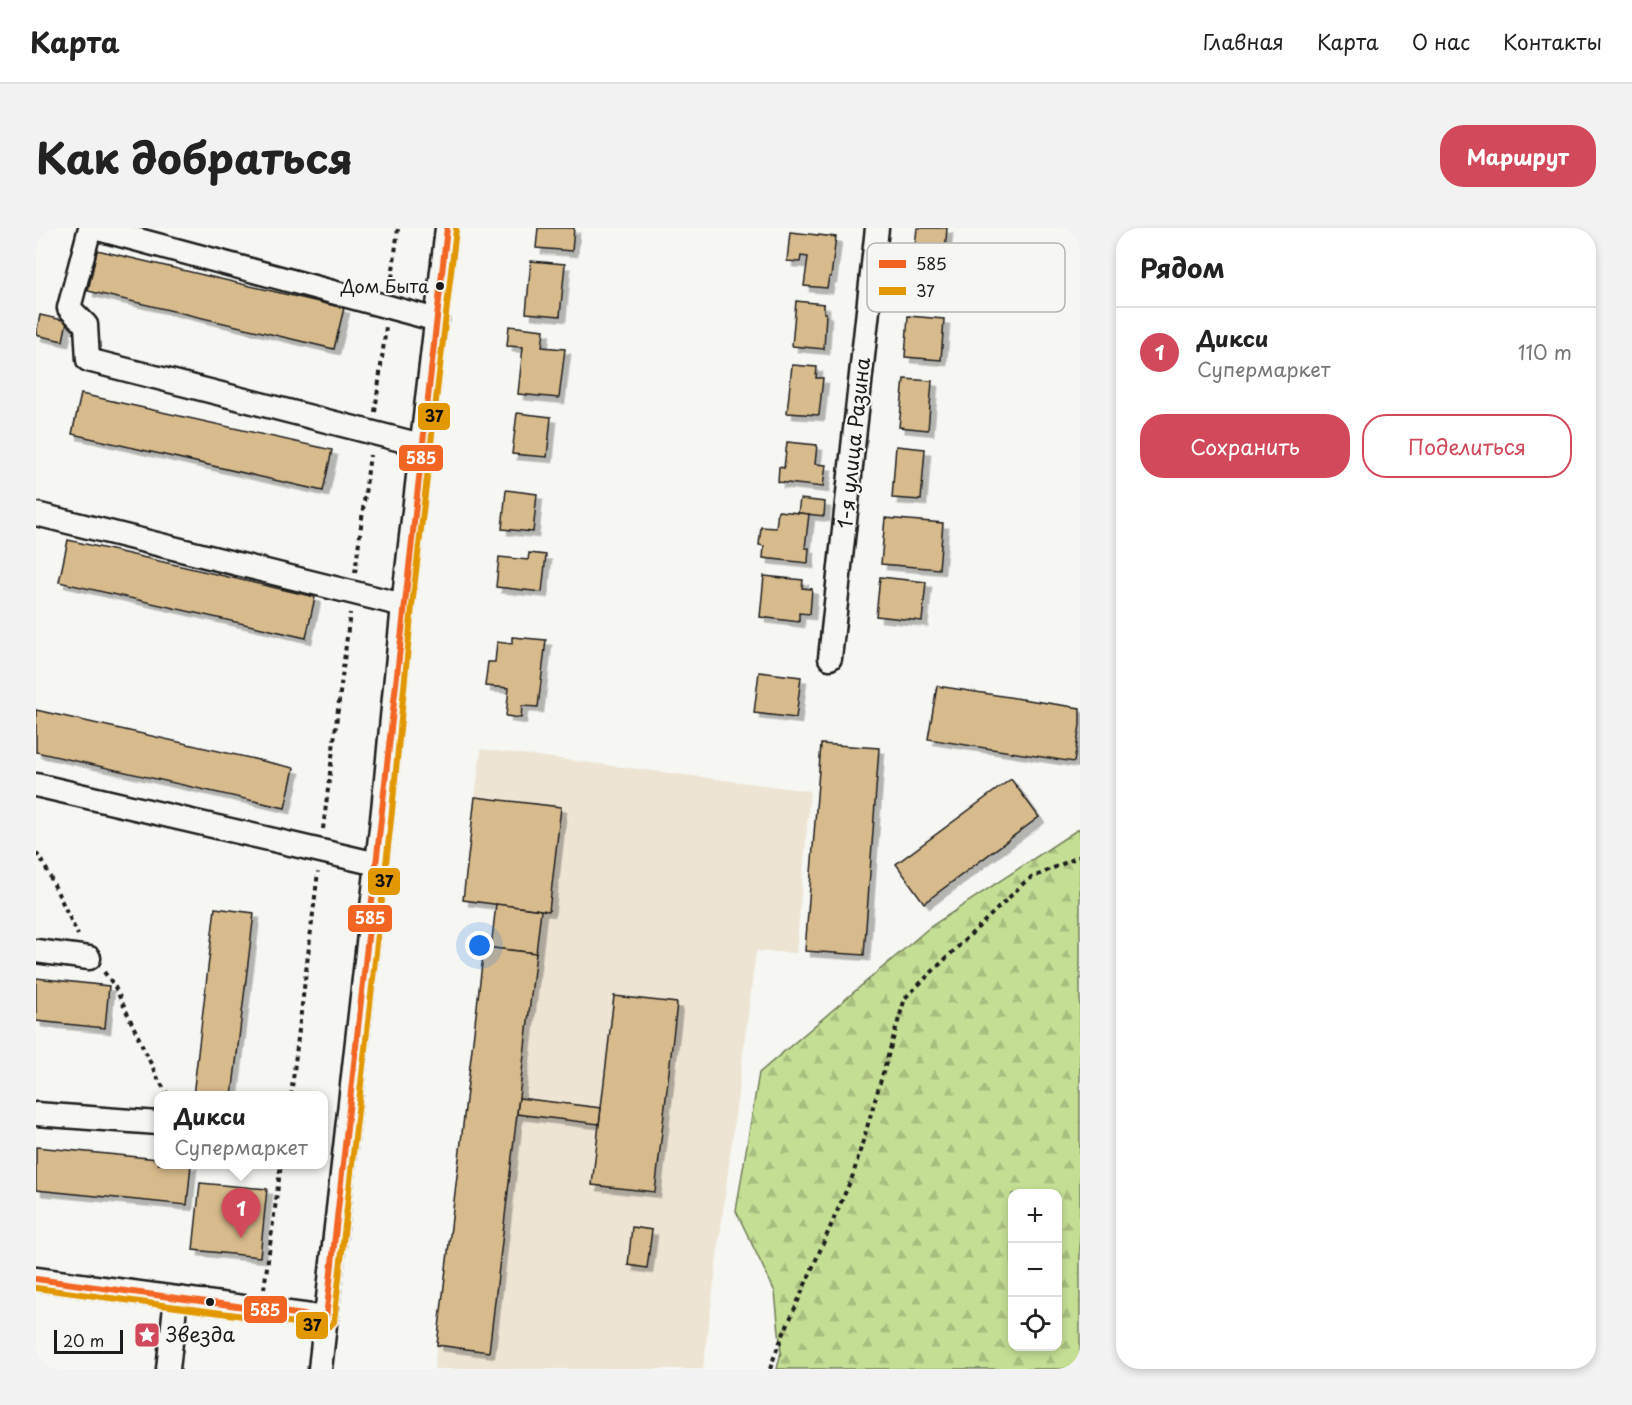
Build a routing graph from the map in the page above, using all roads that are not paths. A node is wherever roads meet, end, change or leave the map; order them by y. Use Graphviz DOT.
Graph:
graph roads {
  1 [pos="92,228"];
  2 [pos="447,228"];
  3 [pos="878,228"];
  4 [pos="876,243"];
  5 [pos="869,312"];
  6 [pos="437,320"];
  7 [pos="421,445"];
  8 [pos="36,514"];
  9 [pos="403,605"];
  10 [pos="830,658"];
  11 [pos="36,785"];
  12 [pos="377,864"];
  13 [pos="36,951"];
  14 [pos="89,958"];
  15 [pos="36,1114"];
  16 [pos="154,1123"];
  17 [pos="334,1147"];
  18 [pos="36,1279"];
  19 [pos="176,1298"];
  20 [pos="326,1318"];
  21 [pos="168,1369"];
  22 [pos="320,1369"];
  1 -- 6 [label="street"];
  1 -- 7 [label="street"];
  2 -- 6 [label="street"];
  3 -- 4 [label="street, 1-я улица Разина"];
  5 -- 10 [label="street, 1-я улица Разина"];
  6 -- 7 [label="street"];
  7 -- 9 [label="street"];
  8 -- 9 [label="street"];
  9 -- 12 [label="street"];
  11 -- 12 [label="street"];
  12 -- 17 [label="street"];
  13 -- 14 [label="street"];
  15 -- 16 [label="street"];
  17 -- 20 [label="street"];
  18 -- 19 [label="street"];
  19 -- 20 [label="street"];
  19 -- 21 [label="street"];
  20 -- 22 [label="street"];
}
